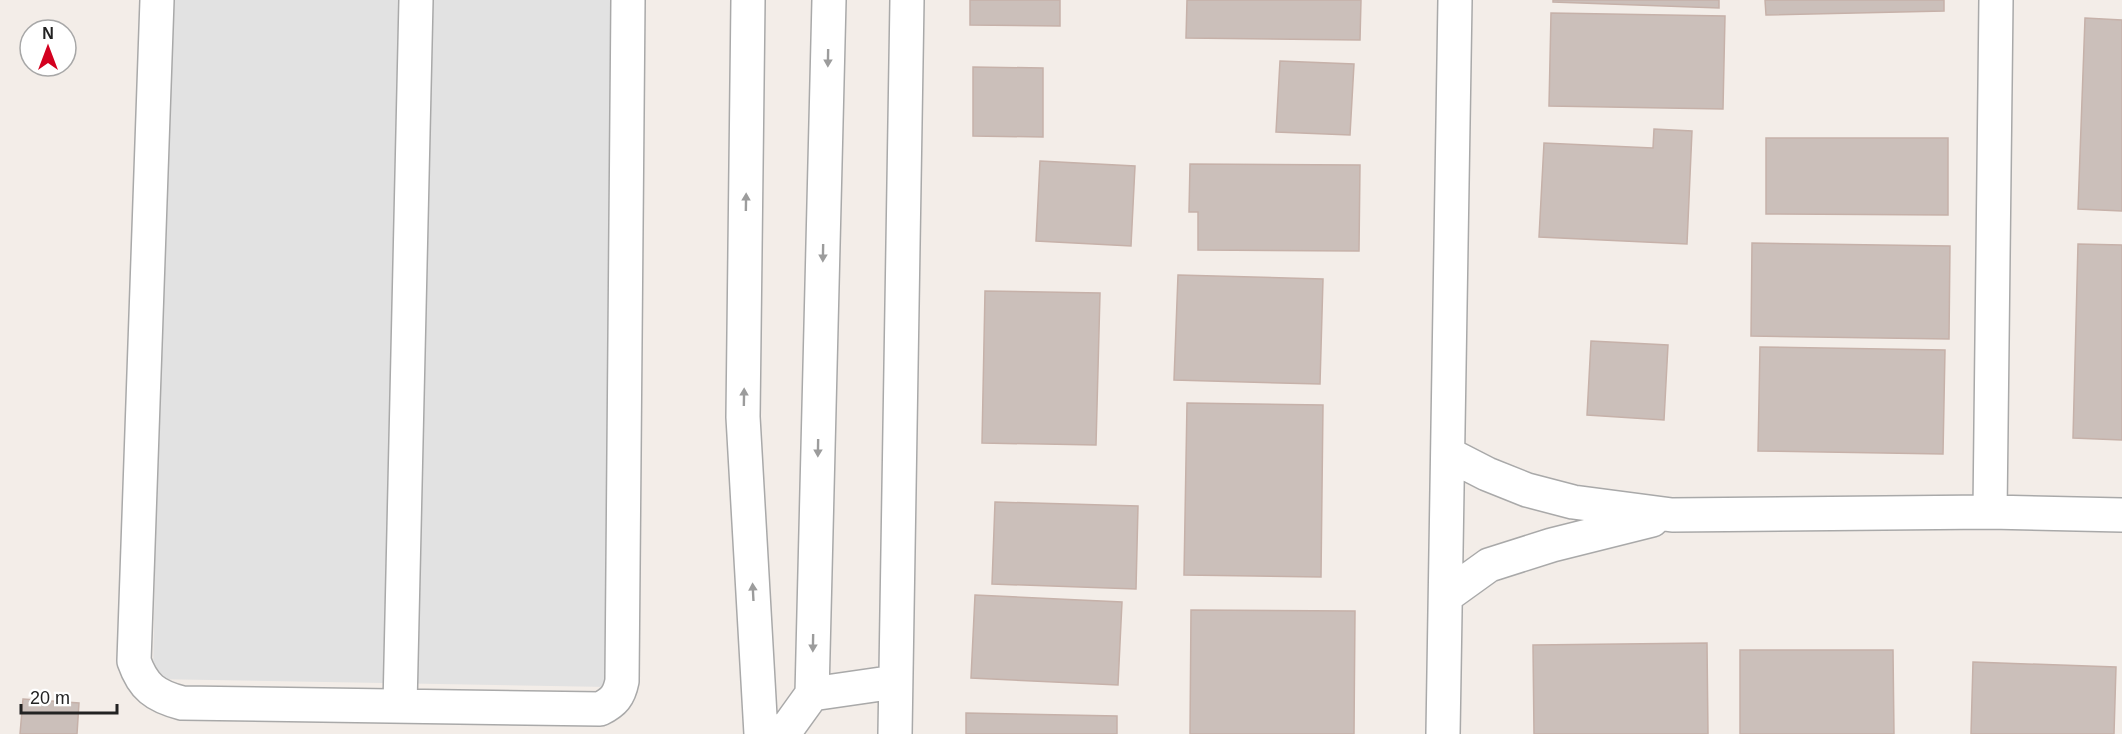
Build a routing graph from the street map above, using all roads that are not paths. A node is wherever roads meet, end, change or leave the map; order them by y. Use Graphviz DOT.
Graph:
graph roads {
  1 [pos="157,0"];
  2 [pos="416,0"];
  3 [pos="628,0"];
  4 [pos="748,0"];
  5 [pos="829,0"];
  6 [pos="907,0"];
  7 [pos="1455,0"];
  8 [pos="1996,0"];
  9 [pos="1448,454"];
  10 [pos="1990,512"];
  11 [pos="1672,515"];
  12 [pos="2122,515"];
  13 [pos="1446,596"];
  14 [pos="895,682"];
  15 [pos="812,694"];
  16 [pos="400,706"];
  17 [pos="761,734"];
  18 [pos="776,734"];
  19 [pos="895,734"];
  20 [pos="1443,734"];
  1 -- 16 [label="street"];
  2 -- 16 [label="street"];
  3 -- 16 [label="street"];
  17 -- 4 [label="street, one-way"];
  5 -- 15 [label="street, one-way"];
  6 -- 14 [label="street"];
  7 -- 9 [label="street"];
  8 -- 10 [label="street"];
  9 -- 11 [label="street"];
  9 -- 13 [label="street"];
  10 -- 11 [label="street"];
  10 -- 12 [label="street"];
  11 -- 13 [label="street"];
  13 -- 20 [label="street"];
  14 -- 15 [label="street"];
  14 -- 19 [label="street"];
  15 -- 18 [label="street"];
}
